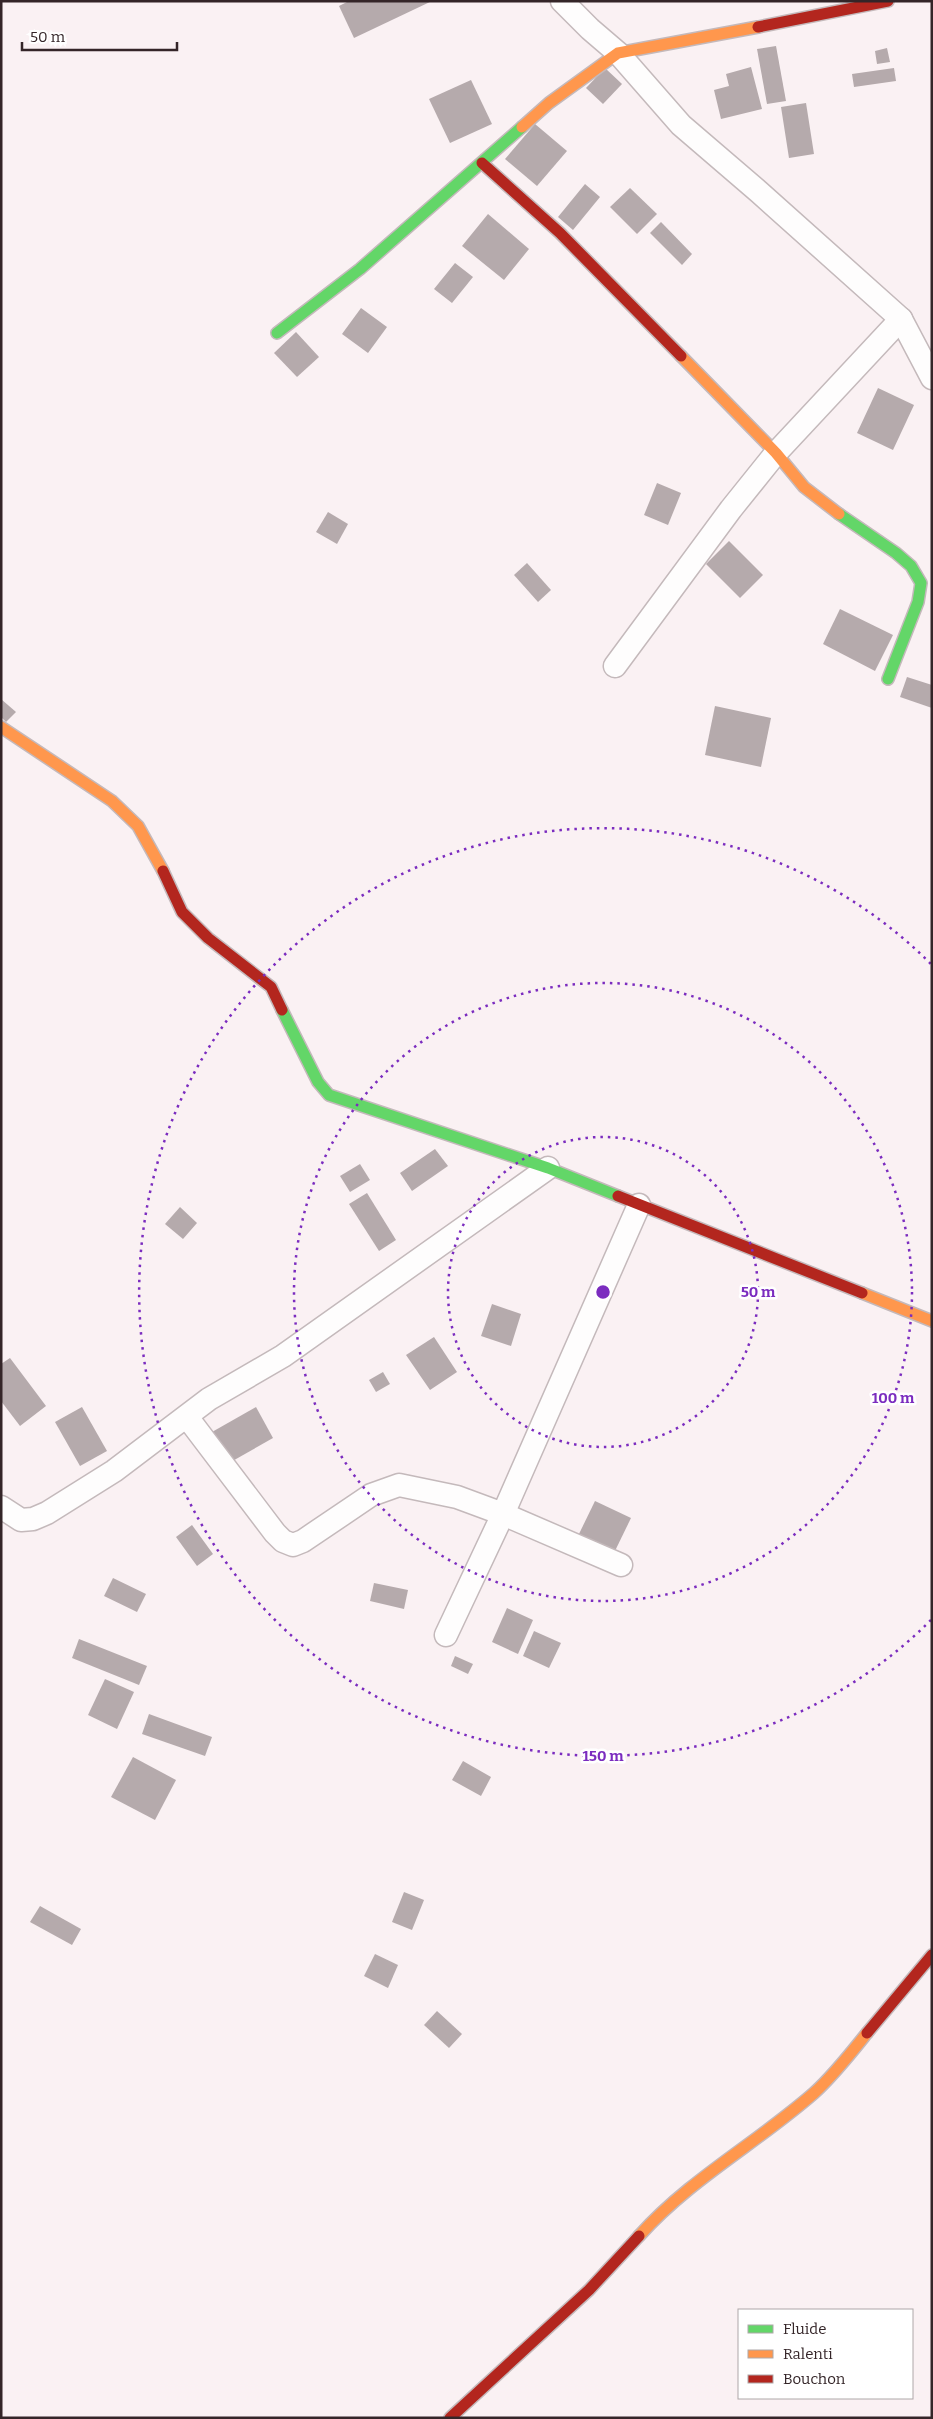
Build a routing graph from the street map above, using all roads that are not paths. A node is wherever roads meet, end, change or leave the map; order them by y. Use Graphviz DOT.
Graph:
graph roads {
  1 [pos="562,1"];
  2 [pos="888,1"];
  3 [pos="618,52"];
  4 [pos="482,163"];
  5 [pos="901,319"];
  6 [pos="278,333"];
  7 [pos="932,378"];
  8 [pos="776,453"];
  9 [pos="615,666"];
  10 [pos="888,679"];
  11 [pos="1,727"];
  12 [pos="548,1168"];
  13 [pos="639,1205"];
  14 [pos="932,1321"];
  15 [pos="187,1417"];
  16 [pos="1,1506"];
  17 [pos="503,1514"];
  18 [pos="621,1565"];
  19 [pos="446,1635"];
  20 [pos="932,1955"];
  21 [pos="450,2418"];
  1 -- 3 [label="street"];
  2 -- 3 [label="street"];
  3 -- 4 [label="street"];
  3 -- 5 [label="street"];
  4 -- 6 [label="street"];
  4 -- 8 [label="street"];
  5 -- 7 [label="street"];
  5 -- 8 [label="street"];
  8 -- 9 [label="street"];
  8 -- 10 [label="street"];
  11 -- 12 [label="street"];
  12 -- 13 [label="street"];
  12 -- 15 [label="street"];
  13 -- 14 [label="street"];
  13 -- 17 [label="street"];
  15 -- 16 [label="street"];
  15 -- 17 [label="street"];
  17 -- 18 [label="street"];
  17 -- 19 [label="street"];
  20 -- 21 [label="street"];
}
